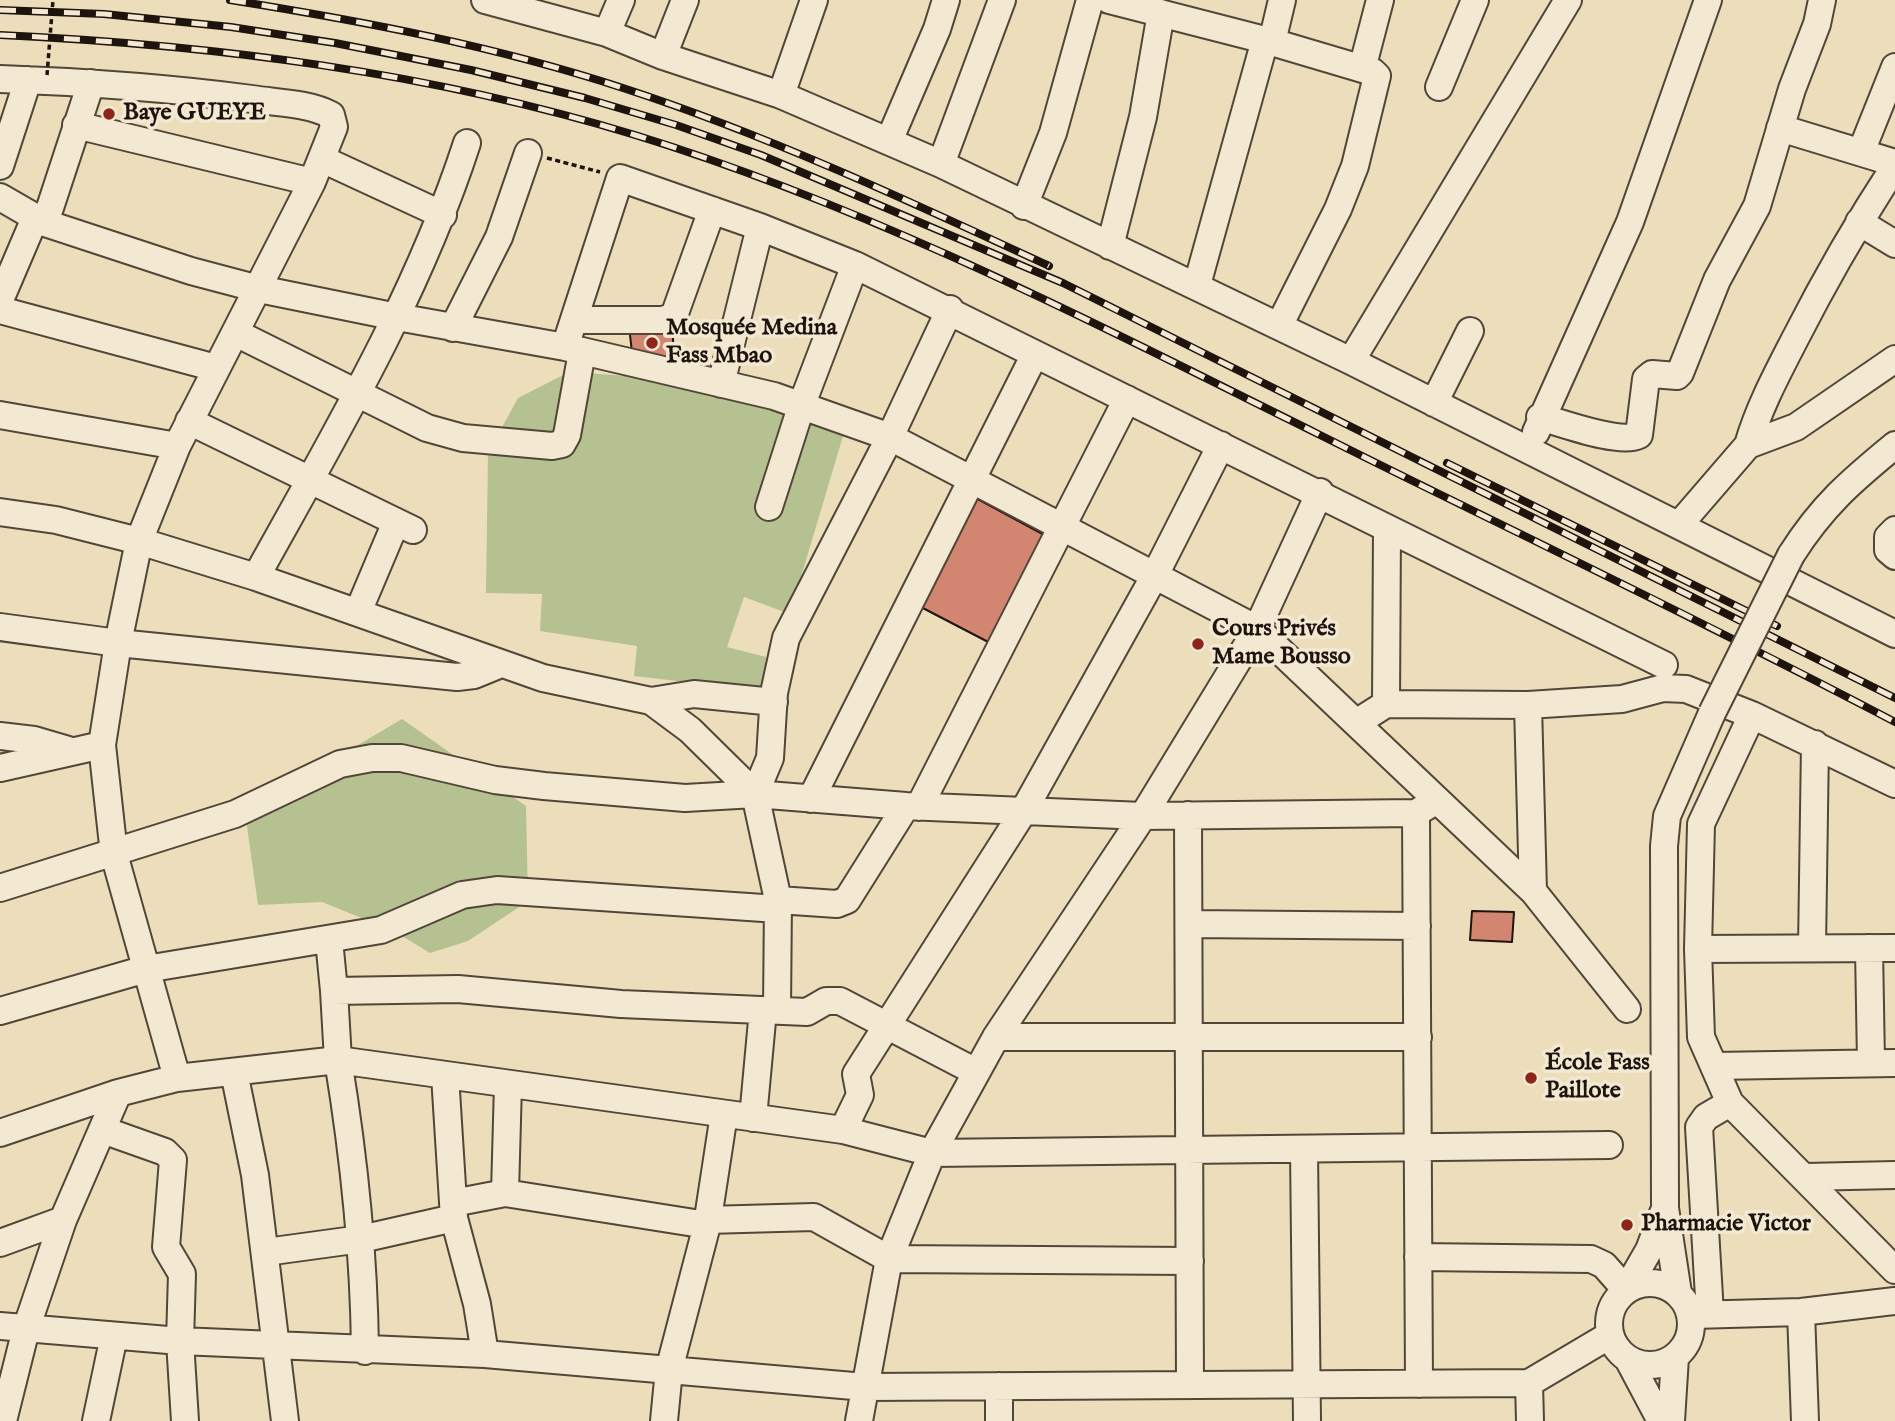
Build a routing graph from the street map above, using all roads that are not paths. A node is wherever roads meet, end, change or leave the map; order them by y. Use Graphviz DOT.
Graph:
graph roads {
  1 [pos="485,0"];
  2 [pos="621,0"];
  3 [pos="685,0"];
  4 [pos="814,0"];
  5 [pos="946,0"];
  6 [pos="1002,0"];
  7 [pos="1090,0"];
  8 [pos="1109,0"];
  9 [pos="1282,0"];
  10 [pos="1380,0"];
  11 [pos="1475,0"];
  12 [pos="1568,0"];
  13 [pos="1708,0"];
  14 [pos="1822,0"];
  15 [pos="563,10"];
  16 [pos="1175,10"];
  17 [pos="607,33"];
  18 [pos="1268,41"];
  19 [pos="663,55"];
  20 [pos="1895,67"];
  21 [pos="1362,69"];
  22 [pos="37,78"];
  23 [pos="0,79"];
  24 [pos="90,83"];
  25 [pos="1439,87"];
  26 [pos="781,94"];
  27 [pos="76,125"];
  28 [pos="1780,128"];
  29 [pos="888,141"];
  30 [pos="467,143"];
  31 [pos="1861,152"];
  32 [pos="528,153"];
  33 [pos="941,163"];
  34 [pos="1895,164"];
  35 [pos="0,166"];
  36 [pos="317,171"];
  37 [pos="0,197"];
  38 [pos="1024,206"];
  39 [pos="712,210"];
  40 [pos="443,215"];
  41 [pos="40,220"];
  42 [pos="1859,222"];
  43 [pos="760,227"];
  44 [pos="1895,244"];
  45 [pos="1110,246"];
  46 [pos="855,264"];
  47 [pos="1197,285"];
  48 [pos="259,289"];
  49 [pos="0,300"];
  50 [pos="950,309"];
  51 [pos="0,310"];
  52 [pos="397,317"];
  53 [pos="575,320"];
  54 [pos="1279,326"];
  55 [pos="453,328"];
  56 [pos="1470,331"];
  57 [pos="236,333"];
  58 [pos="1895,337"];
  59 [pos="574,349"];
  60 [pos="1035,354"];
  61 [pos="1895,359"];
  62 [pos="1351,361"];
  63 [pos="216,368"];
  64 [pos="1866,378"];
  65 [pos="721,384"];
  66 [pos="357,394"];
  67 [pos="1127,399"];
  68 [pos="1434,403"];
  69 [pos="802,404"];
  70 [pos="0,415"];
  71 [pos="1540,417"];
  72 [pos="189,421"];
  73 [pos="890,437"];
  74 [pos="1748,444"];
  75 [pos="1221,445"];
  76 [pos="1895,445"];
  77 [pos="177,446"];
  78 [pos="1530,451"];
  79 [pos="973,478"];
  80 [pos="309,481"];
  81 [pos="1320,492"];
  82 [pos="769,507"];
  83 [pos="0,512"];
  84 [pos="1679,525"];
  85 [pos="1062,527"];
  86 [pos="1387,529"];
  87 [pos="1895,530"];
  88 [pos="139,541"];
  89 [pos="1895,556"];
  90 [pos="1155,575"];
  91 [pos="256,577"];
  92 [pos="358,612"];
  93 [pos="0,627"];
  94 [pos="1257,629"];
  95 [pos="1895,634"];
  96 [pos="118,643"];
  97 [pos="501,664"];
  98 [pos="1664,665"];
  99 [pos="651,701"];
  100 [pos="774,702"];
  101 [pos="1386,704"];
  102 [pos="1528,705"];
  103 [pos="1752,715"];
  104 [pos="1356,723"];
  105 [pos="0,736"];
  106 [pos="1815,744"];
  107 [pos="102,745"];
  108 [pos="70,751"];
  109 [pos="0,768"];
  110 [pos="1895,784"];
  111 [pos="755,794"];
  112 [pos="811,799"];
  113 [pos="912,806"];
  114 [pos="1427,806"];
  115 [pos="1023,812"];
  116 [pos="1188,815"];
  117 [pos="1143,816"];
  118 [pos="114,854"];
  119 [pos="0,888"];
  120 [pos="1533,891"];
  121 [pos="778,904"];
  122 [pos="1189,924"];
  123 [pos="1417,926"];
  124 [pos="329,940"];
  125 [pos="1812,948"];
  126 [pos="1868,948"];
  127 [pos="1895,948"];
  128 [pos="1698,949"];
  129 [pos="146,969"];
  130 [pos="334,990"];
  131 [pos="1626,1009"];
  132 [pos="770,1010"];
  133 [pos="0,1011"];
  134 [pos="886,1027"];
  135 [pos="996,1037"];
  136 [pos="1418,1037"];
  137 [pos="1189,1038"];
  138 [pos="338,1060"];
  139 [pos="1883,1063"];
  140 [pos="1714,1066"];
  141 [pos="234,1072"];
  142 [pos="976,1072"];
  143 [pos="445,1075"];
  144 [pos="177,1078"];
  145 [pos="508,1084"];
  146 [pos="118,1093"];
  147 [pos="1730,1103"];
  148 [pos="724,1114"];
  149 [pos="753,1118"];
  150 [pos="103,1130"];
  151 [pos="843,1130"];
  152 [pos="0,1133"];
  153 [pos="1609,1145"];
  154 [pos="1418,1147"];
  155 [pos="1304,1149"];
  156 [pos="1190,1150"];
  157 [pos="932,1153"];
  158 [pos="1895,1175"];
  159 [pos="1805,1177"];
  160 [pos="505,1192"];
  161 [pos="1664,1208"];
  162 [pos="454,1211"];
  163 [pos="64,1220"];
  164 [pos="707,1222"];
  165 [pos="361,1239"];
  166 [pos="0,1243"];
  167 [pos="266,1252"];
  168 [pos="1418,1257"];
  169 [pos="889,1259"];
  170 [pos="1190,1261"];
  171 [pos="1895,1270"];
  172 [pos="1626,1290"];
  173 [pos="1895,1301"];
  174 [pos="1693,1308"];
  175 [pos="1801,1312"];
  176 [pos="0,1326"];
  177 [pos="26,1329"];
  178 [pos="1610,1335"];
  179 [pos="114,1336"];
  180 [pos="180,1341"];
  181 [pos="274,1346"];
  182 [pos="365,1351"];
  183 [pos="485,1354"];
  184 [pos="1675,1357"];
  185 [pos="1629,1359"];
  186 [pos="669,1370"];
  187 [pos="1530,1383"];
  188 [pos="1419,1384"];
  189 [pos="1191,1385"];
  190 [pos="1307,1385"];
  191 [pos="999,1386"];
  192 [pos="864,1387"];
  193 [pos="3,1421"];
  194 [pos="96,1421"];
  195 [pos="185,1421"];
  196 [pos="285,1421"];
  197 [pos="664,1421"];
  198 [pos="859,1421"];
  199 [pos="999,1421"];
  200 [pos="1307,1421"];
  201 [pos="1530,1421"];
  202 [pos="1661,1421"];
  203 [pos="1671,1421"];
  204 [pos="1805,1421"];
  1 -- 15 [label="street"];
  2 -- 17 [label="street"];
  3 -- 19 [label="street"];
  4 -- 26 [label="street"];
  5 -- 29 [label="street"];
  6 -- 33 [label="street"];
  7 -- 38 [label="street"];
  8 -- 16 [label="street"];
  9 -- 18 [label="street"];
  10 -- 21 [label="street"];
  11 -- 25 [label="street"];
  12 -- 62 [label="street"];
  13 -- 71 [label="street"];
  14 -- 28 [label="street"];
  15 -- 17 [label="street"];
  16 -- 18 [label="street"];
  16 -- 45 [label="street"];
  17 -- 19 [label="street"];
  18 -- 21 [label="street"];
  18 -- 47 [label="street"];
  19 -- 26 [label="street"];
  20 -- 31 [label="street"];
  21 -- 54 [label="street"];
  22 -- 23 [label="street"];
  22 -- 24 [label="street"];
  22 -- 35 [label="street"];
  24 -- 27 [label="street"];
  24 -- 36 [label="street"];
  26 -- 29 [label="street"];
  27 -- 36 [label="street"];
  27 -- 41 [label="street"];
  28 -- 31 [label="street"];
  28 -- 71 [label="street"];
  29 -- 33 [label="street"];
  30 -- 40 [label="street"];
  31 -- 34 [label="street"];
  32 -- 55 [label="street"];
  33 -- 38 [label="street"];
  34 -- 42 [label="street"];
  36 -- 40 [label="street"];
  36 -- 48 [label="street"];
  37 -- 41 [label="street"];
  38 -- 45 [label="street"];
  39 -- 43 [label="street"];
  39 -- 53 [label="street"];
  39 -- 53 [label="street"];
  40 -- 52 [label="street"];
  41 -- 48 [label="street"];
  41 -- 49 [label="street"];
  42 -- 44 [label="street"];
  42 -- 74 [label="street"];
  43 -- 46 [label="street"];
  43 -- 65 [label="street"];
  45 -- 47 [label="street"];
  46 -- 50 [label="street"];
  46 -- 69 [label="street"];
  47 -- 54 [label="street"];
  48 -- 52 [label="street"];
  48 -- 57 [label="street"];
  50 -- 60 [label="street"];
  50 -- 73 [label="street"];
  51 -- 63 [label="street"];
  52 -- 55 [label="street"];
  52 -- 66 [label="street"];
  53 -- 59 [label="street"];
  54 -- 62 [label="street"];
  55 -- 59 [label="street"];
  56 -- 68 [label="street"];
  57 -- 63 [label="street"];
  57 -- 66 [label="street"];
  58 -- 64 [label="street"];
  59 -- 65 [label="street"];
  59 -- 66 [label="street"];
  60 -- 67 [label="street"];
  60 -- 79 [label="street"];
  61 -- 64 [label="street"];
  62 -- 68 [label="street"];
  63 -- 72 [label="street"];
  64 -- 74 [label="street"];
  65 -- 69 [label="street"];
  66 -- 80 [label="street"];
  67 -- 75 [label="street"];
  67 -- 85 [label="street"];
  68 -- 78 [label="street"];
  69 -- 73 [label="street"];
  69 -- 82 [label="street"];
  70 -- 77 [label="street"];
  71 -- 78 [label="street"];
  72 -- 77 [label="street"];
  72 -- 80 [label="street"];
  73 -- 79 [label="street"];
  73 -- 100 [label="street"];
  74 -- 84 [label="street"];
  75 -- 81 [label="street"];
  75 -- 90 [label="street"];
  76 -- 161 [label="street, bridge"];
  77 -- 88 [label="street"];
  78 -- 84 [label="street"];
  79 -- 85 [label="street"];
  79 -- 112 [label="street"];
  80 -- 91 [label="street"];
  80 -- 92 [label="street"];
  81 -- 86 [label="street"];
  81 -- 94 [label="street"];
  83 -- 88 [label="street"];
  84 -- 95 [label="street"];
  85 -- 90 [label="street"];
  85 -- 113 [label="street"];
  86 -- 98 [label="street"];
  86 -- 101 [label="street"];
  87 -- 89 [label="street"];
  88 -- 91 [label="street"];
  88 -- 96 [label="street"];
  90 -- 94 [label="street"];
  90 -- 115 [label="street"];
  91 -- 92 [label="street"];
  92 -- 97 [label="street"];
  93 -- 96 [label="street"];
  94 -- 104 [label="street"];
  94 -- 117 [label="street"];
  96 -- 97 [label="street"];
  96 -- 107 [label="street"];
  97 -- 99 [label="street"];
  99 -- 100 [label="street"];
  99 -- 111 [label="street"];
  100 -- 111 [label="street"];
  101 -- 102 [label="street"];
  101 -- 104 [label="street"];
  102 -- 103 [label="street"];
  102 -- 120 [label="street"];
  103 -- 106 [label="street"];
  103 -- 128 [label="street"];
  104 -- 114 [label="street"];
  105 -- 108 [label="street"];
  106 -- 110 [label="street"];
  106 -- 125 [label="street"];
  107 -- 108 [label="street"];
  107 -- 118 [label="street"];
  108 -- 109 [label="street"];
  111 -- 112 [label="street"];
  111 -- 118 [label="street"];
  111 -- 121 [label="street"];
  112 -- 113 [label="street"];
  113 -- 115 [label="street"];
  113 -- 121 [label="street"];
  114 -- 116 [label="street"];
  114 -- 120 [label="street"];
  114 -- 123 [label="street"];
  115 -- 117 [label="street"];
  115 -- 134 [label="street"];
  116 -- 117 [label="street"];
  116 -- 122 [label="street"];
  117 -- 135 [label="street"];
  118 -- 119 [label="street"];
  118 -- 129 [label="street"];
  120 -- 131 [label="street"];
  121 -- 124 [label="street"];
  121 -- 132 [label="street"];
  122 -- 123 [label="street"];
  122 -- 137 [label="street"];
  123 -- 136 [label="street"];
  124 -- 129 [label="street"];
  124 -- 130 [label="street"];
  125 -- 126 [label="street"];
  125 -- 128 [label="street"];
  126 -- 127 [label="street"];
  126 -- 139 [label="street"];
  128 -- 140 [label="street"];
  129 -- 133 [label="street"];
  129 -- 144 [label="street"];
  130 -- 132 [label="street"];
  130 -- 138 [label="street"];
  132 -- 134 [label="street"];
  132 -- 149 [label="street"];
  134 -- 142 [label="street"];
  134 -- 151 [label="street"];
  135 -- 137 [label="street"];
  135 -- 142 [label="street"];
  136 -- 137 [label="street"];
  136 -- 154 [label="street"];
  137 -- 156 [label="street"];
  138 -- 141 [label="street"];
  138 -- 143 [label="street"];
  138 -- 165 [label="street"];
  139 -- 140 [label="street"];
  140 -- 147 [label="street"];
  141 -- 144 [label="street"];
  141 -- 167 [label="street"];
  142 -- 157 [label="street"];
  143 -- 145 [label="street"];
  143 -- 162 [label="street"];
  144 -- 146 [label="street"];
  145 -- 148 [label="street"];
  145 -- 160 [label="street"];
  146 -- 150 [label="street"];
  146 -- 152 [label="street"];
  147 -- 159 [label="street"];
  147 -- 174 [label="street"];
  148 -- 149 [label="street"];
  148 -- 164 [label="street"];
  149 -- 151 [label="street"];
  150 -- 163 [label="street"];
  150 -- 180 [label="street"];
  151 -- 157 [label="street"];
  153 -- 154 [label="street"];
  154 -- 155 [label="street"];
  154 -- 168 [label="street"];
  155 -- 156 [label="street"];
  155 -- 190 [label="street"];
  156 -- 157 [label="street"];
  156 -- 170 [label="street"];
  157 -- 169 [label="street"];
  158 -- 159 [label="street"];
  159 -- 171 [label="street"];
  160 -- 162 [label="street"];
  160 -- 164 [label="street"];
  161 -- 172 [label="street"];
  161 -- 174 [label="street"];
  162 -- 165 [label="street"];
  162 -- 183 [label="street"];
  163 -- 166 [label="street"];
  163 -- 177 [label="street"];
  164 -- 169 [label="street"];
  164 -- 186 [label="street"];
  165 -- 167 [label="street"];
  165 -- 182 [label="street"];
  167 -- 181 [label="street"];
  168 -- 172 [label="street"];
  168 -- 188 [label="street"];
  169 -- 170 [label="street"];
  169 -- 192 [label="street"];
  170 -- 189 [label="street"];
  172 -- 174 [label="street"];
  172 -- 178 [label="street"];
  173 -- 175 [label="street"];
  174 -- 175 [label="street"];
  174 -- 184 [label="street"];
  175 -- 204 [label="street"];
  176 -- 177 [label="street"];
  177 -- 179 [label="street"];
  177 -- 193 [label="street"];
  178 -- 185 [label="street"];
  178 -- 187 [label="street"];
  179 -- 180 [label="street"];
  179 -- 194 [label="street"];
  180 -- 181 [label="street"];
  180 -- 195 [label="street"];
  181 -- 182 [label="street"];
  181 -- 196 [label="street"];
  182 -- 183 [label="street"];
  183 -- 186 [label="street"];
  184 -- 185 [label="street"];
  184 -- 203 [label="street"];
  185 -- 202 [label="street"];
  186 -- 192 [label="street"];
  186 -- 197 [label="street"];
  187 -- 188 [label="street"];
  187 -- 201 [label="street"];
  188 -- 190 [label="street"];
  189 -- 190 [label="street"];
  189 -- 191 [label="street"];
  190 -- 200 [label="street"];
  191 -- 192 [label="street"];
  191 -- 199 [label="street"];
  192 -- 198 [label="street"];
}
